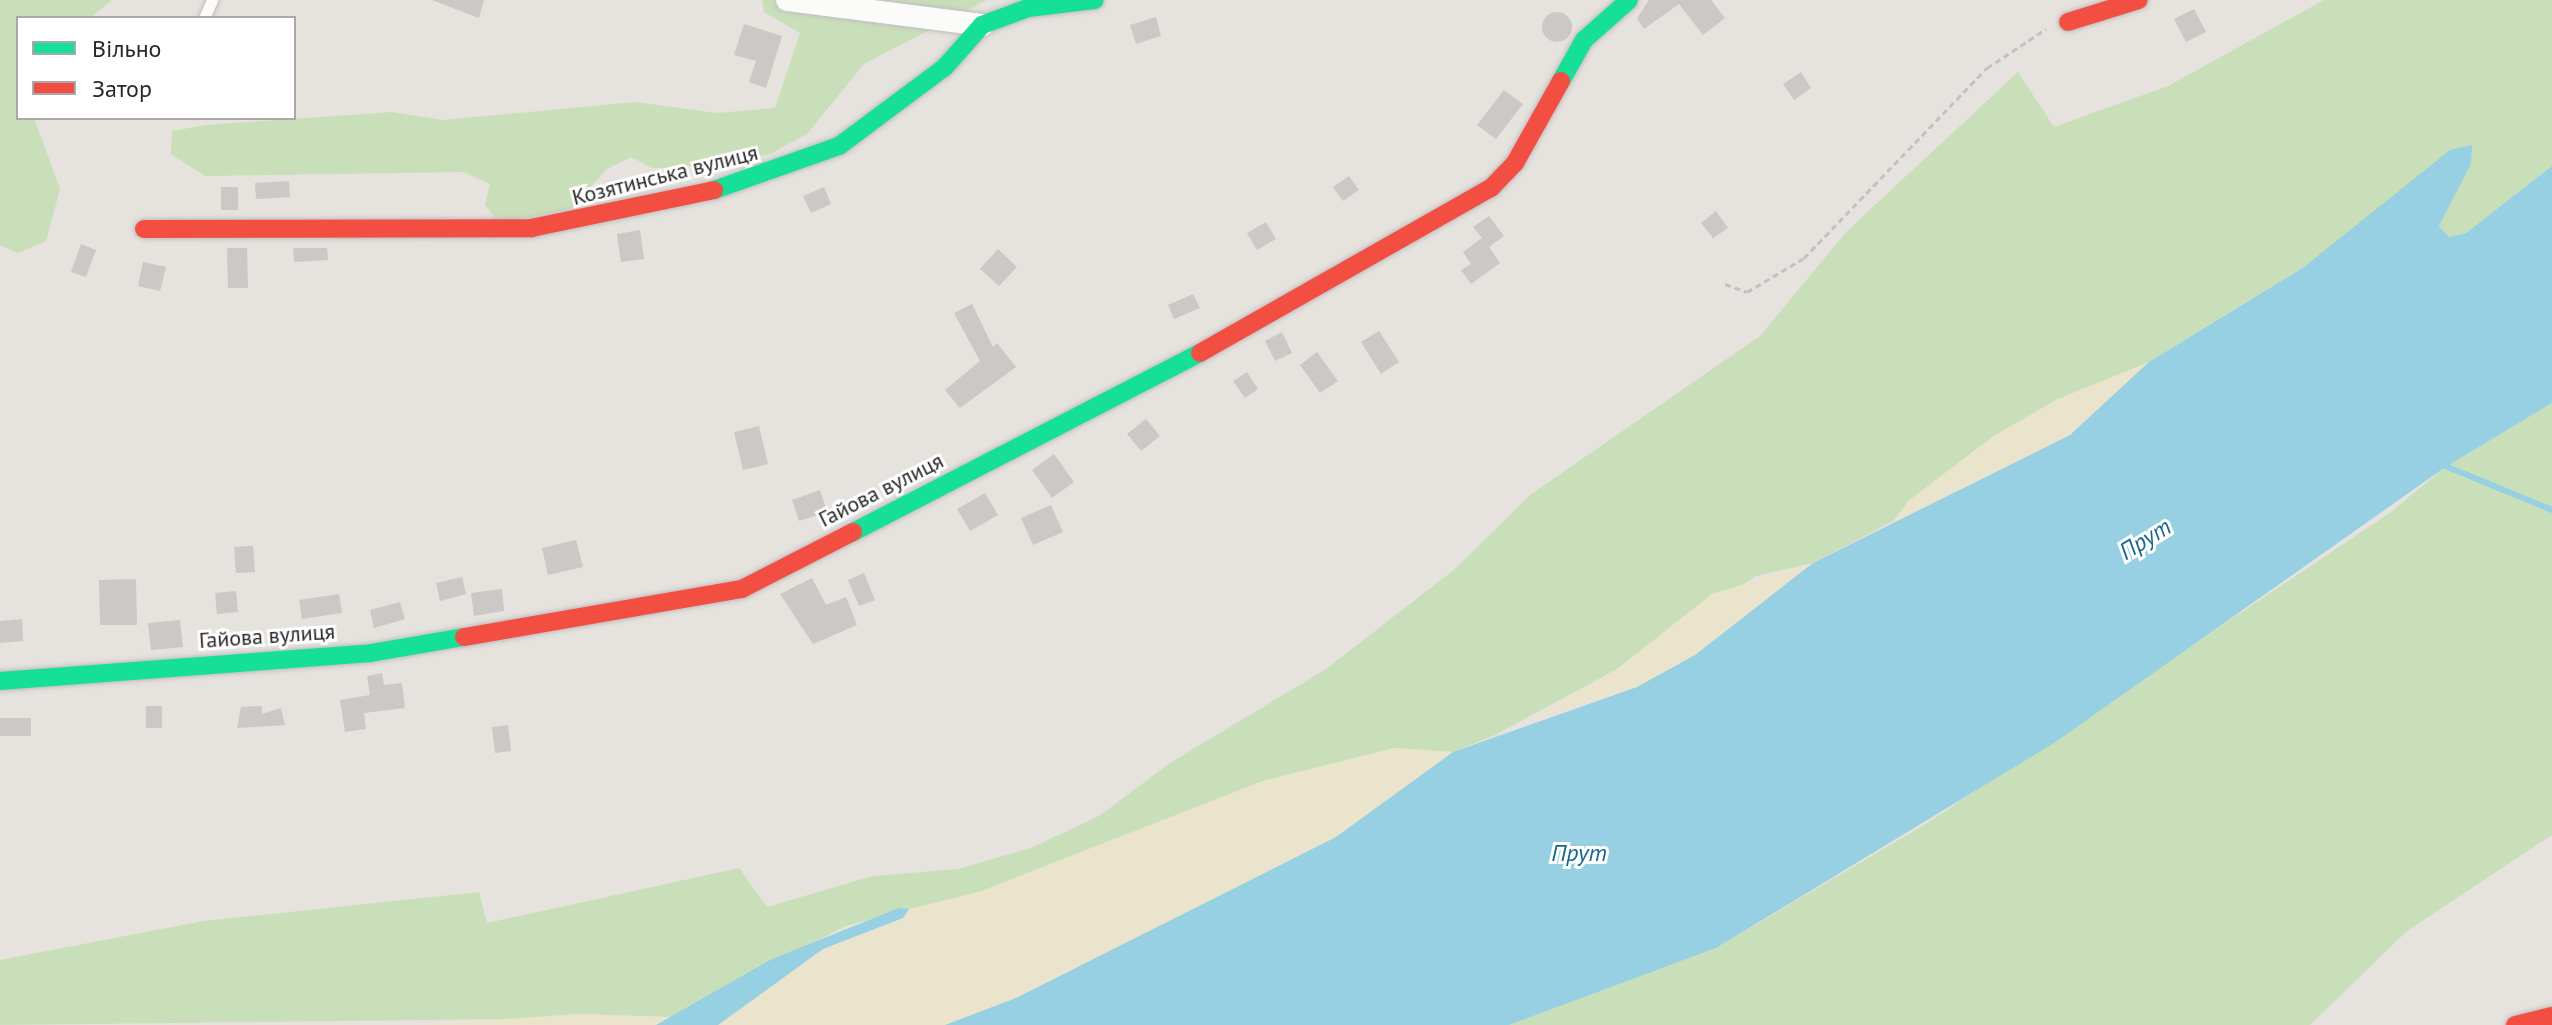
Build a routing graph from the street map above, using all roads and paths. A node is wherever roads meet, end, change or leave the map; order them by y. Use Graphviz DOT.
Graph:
graph roads {
  1 [pos="787,0"];
  2 [pos="1095,0"];
  3 [pos="1629,0"];
  4 [pos="2139,0"];
  5 [pos="2068,22"];
  6 [pos="982,25"];
  7 [pos="144,229"];
  8 [pos="1725,284"];
  9 [pos="0,681"];
  10 [pos="2552,1016"];
  11 [pos="2515,1025"];
  1 -- 6 [label="street"];
  2 -- 6 [label="street, Козятинська вулиця"];
  3 -- 9 [label="street, Гайова вулиця"];
  4 -- 5 [label="street"];
  5 -- 8 [label="path"];
  6 -- 7 [label="street, Козятинська вулиця"];
  10 -- 11 [label="street"];
}
